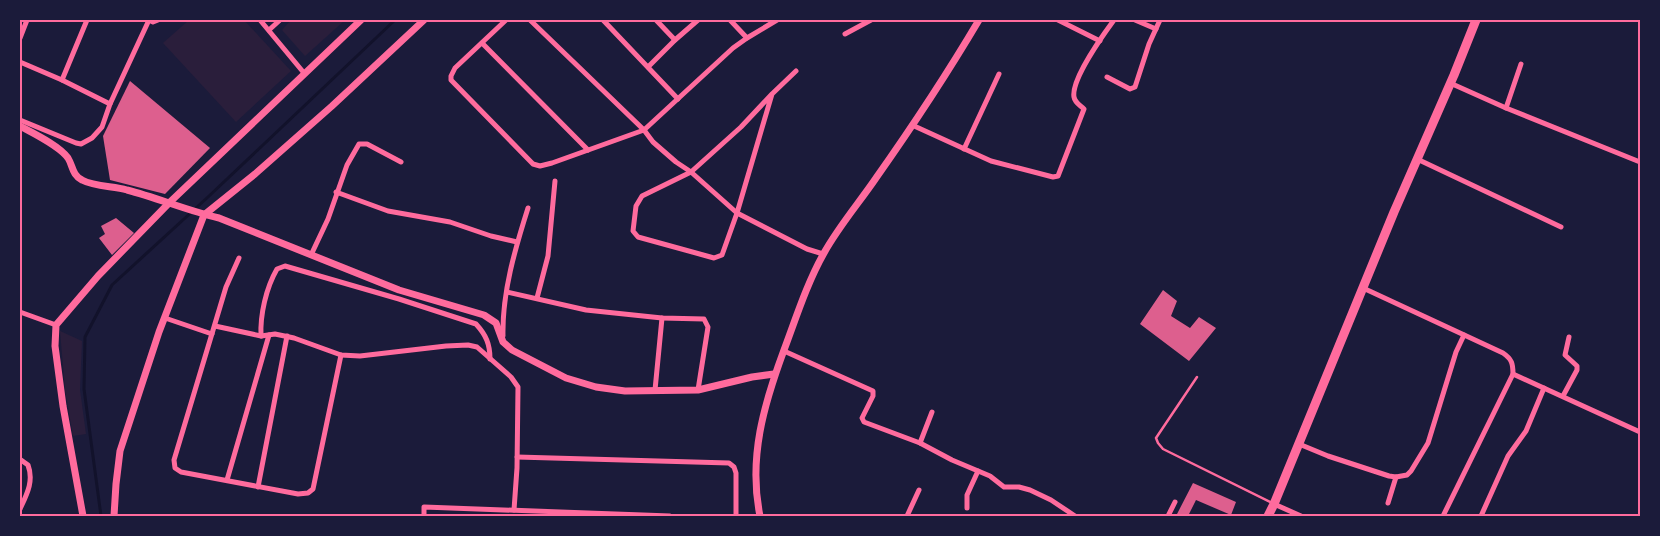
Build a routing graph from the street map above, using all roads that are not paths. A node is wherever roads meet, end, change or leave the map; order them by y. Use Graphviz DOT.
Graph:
graph roads {
  1 [pos="27,20"];
  2 [pos="87,20"];
  3 [pos="149,20"];
  4 [pos="158,20"];
  5 [pos="260,20"];
  6 [pos="280,20"];
  7 [pos="361,20"];
  8 [pos="424,20"];
  9 [pos="506,20"];
  10 [pos="530,20"];
  11 [pos="603,20"];
  12 [pos="656,20"];
  13 [pos="698,20"];
  14 [pos="730,20"];
  15 [pos="777,20"];
  16 [pos="871,20"];
  17 [pos="979,20"];
  18 [pos="1058,20"];
  19 [pos="1114,20"];
  20 [pos="1135,20"];
  21 [pos="1160,20"];
  22 [pos="1476,20"];
  23 [pos="1156,29"];
  24 [pos="269,30"];
  25 [pos="845,34"];
  26 [pos="20,38"];
  27 [pos="747,38"];
  28 [pos="675,40"];
  29 [pos="1100,41"];
  30 [pos="482,43"];
  31 [pos="20,62"];
  32 [pos="1521,64"];
  33 [pos="648,68"];
  34 [pos="796,71"];
  35 [pos="304,73"];
  36 [pos="999,74"];
  37 [pos="1107,77"];
  38 [pos="62,80"];
  39 [pos="1450,83"];
  40 [pos="772,94"];
  41 [pos="678,99"];
  42 [pos="110,104"];
  43 [pos="1506,108"];
  44 [pos="20,120"];
  45 [pos="912,125"];
  46 [pos="20,126"];
  47 [pos="644,130"];
  48 [pos="964,149"];
  49 [pos="588,150"];
  50 [pos="1417,159"];
  51 [pos="401,162"];
  52 [pos="1640,162"];
  53 [pos="691,172"];
  54 [pos="555,181"];
  55 [pos="336,192"];
  56 [pos="169,203"];
  57 [pos="528,208"];
  58 [pos="200,213"];
  59 [pos="737,213"];
  60 [pos="1561,227"];
  61 [pos="518,242"];
  62 [pos="823,254"];
  63 [pos="311,255"];
  64 [pos="239,258"];
  65 [pos="1363,288"];
  66 [pos="507,292"];
  67 [pos="537,298"];
  68 [pos="20,312"];
  69 [pos="165,318"];
  70 [pos="662,318"];
  71 [pos="56,324"];
  72 [pos="215,326"];
  73 [pos="212,334"];
  74 [pos="269,335"];
  75 [pos="1464,335"];
  76 [pos="261,336"];
  77 [pos="287,336"];
  78 [pos="1569,337"];
  79 [pos="503,342"];
  80 [pos="784,351"];
  81 [pos="342,355"];
  82 [pos="490,359"];
  83 [pos="774,374"];
  84 [pos="1513,374"];
  85 [pos="1197,377"];
  86 [pos="1544,388"];
  87 [pos="655,390"];
  88 [pos="698,390"];
  89 [pos="1563,396"];
  90 [pos="932,412"];
  91 [pos="1640,432"];
  92 [pos="920,442"];
  93 [pos="1298,443"];
  94 [pos="517,457"];
  95 [pos="21,460"];
  96 [pos="978,471"];
  97 [pos="1396,477"];
  98 [pos="227,480"];
  99 [pos="258,487"];
  100 [pos="919,490"];
  101 [pos="1175,502"];
  102 [pos="1388,503"];
  103 [pos="1274,504"];
  104 [pos="967,508"];
  105 [pos="20,509"];
  106 [pos="514,510"];
  107 [pos="83,516"];
  108 [pos="114,516"];
  109 [pos="424,516"];
  110 [pos="670,516"];
  111 [pos="736,516"];
  112 [pos="760,516"];
  113 [pos="907,516"];
  114 [pos="1075,516"];
  115 [pos="1168,516"];
  116 [pos="1269,516"];
  117 [pos="1301,516"];
  118 [pos="1442,516"];
  119 [pos="1481,516"];
  1 -- 26 [label="street"];
  2 -- 38 [label="street"];
  3 -- 4 [label="street"];
  3 -- 42 [label="street"];
  5 -- 24 [label="street"];
  6 -- 24 [label="street"];
  7 -- 35 [label="street"];
  8 -- 58 [label="street"];
  9 -- 30 [label="street"];
  10 -- 47 [label="street"];
  11 -- 33 [label="street"];
  12 -- 28 [label="street"];
  13 -- 28 [label="street"];
  14 -- 27 [label="street"];
  15 -- 27 [label="street"];
  16 -- 25 [label="street"];
  17 -- 45 [label="street"];
  18 -- 29 [label="street"];
  19 -- 29 [label="street"];
  20 -- 23 [label="street"];
  21 -- 23 [label="street"];
  22 -- 39 [label="main road"];
  23 -- 37 [label="street"];
  24 -- 35 [label="street"];
  27 -- 41 [label="street"];
  28 -- 33 [label="street"];
  29 -- 48 [label="street"];
  30 -- 49 [label="street"];
  30 -- 49 [label="street"];
  31 -- 38 [label="street"];
  32 -- 43 [label="street"];
  33 -- 41 [label="street"];
  34 -- 40 [label="street"];
  35 -- 56 [label="street"];
  36 -- 48 [label="street"];
  38 -- 42 [label="street"];
  39 -- 43 [label="street"];
  39 -- 50 [label="main road"];
  40 -- 53 [label="street"];
  40 -- 59 [label="street"];
  41 -- 47 [label="street"];
  42 -- 44 [label="street"];
  43 -- 52 [label="street"];
  45 -- 48 [label="street"];
  45 -- 62 [label="street"];
  46 -- 56 [label="street"];
  47 -- 49 [label="street"];
  47 -- 53 [label="street"];
  50 -- 60 [label="street"];
  50 -- 65 [label="main road"];
  51 -- 55 [label="street"];
  53 -- 59 [label="street"];
  53 -- 59 [label="street"];
  54 -- 67 [label="street"];
  55 -- 61 [label="street"];
  55 -- 63 [label="street"];
  56 -- 58 [label="street"];
  56 -- 71 [label="street"];
  57 -- 61 [label="street"];
  58 -- 63 [label="street"];
  58 -- 69 [label="street"];
  59 -- 62 [label="street"];
  61 -- 66 [label="street"];
  62 -- 80 [label="street"];
  63 -- 79 [label="street"];
  64 -- 72 [label="street"];
  65 -- 75 [label="street"];
  65 -- 93 [label="main road"];
  66 -- 67 [label="street"];
  66 -- 79 [label="street"];
  67 -- 70 [label="street"];
  68 -- 71 [label="street"];
  69 -- 73 [label="street"];
  69 -- 108 [label="street"];
  70 -- 87 [label="street"];
  70 -- 88 [label="street"];
  71 -- 107 [label="street"];
  72 -- 73 [label="street"];
  72 -- 76 [label="street"];
  73 -- 98 [label="street"];
  74 -- 76 [label="street"];
  74 -- 77 [label="street"];
  74 -- 98 [label="street"];
  75 -- 84 [label="street"];
  75 -- 97 [label="street"];
  76 -- 82 [label="street"];
  77 -- 81 [label="street"];
  77 -- 99 [label="street"];
  78 -- 89 [label="street"];
  79 -- 87 [label="street"];
  80 -- 83 [label="street"];
  80 -- 92 [label="street"];
  81 -- 82 [label="street"];
  81 -- 99 [label="street"];
  82 -- 94 [label="street"];
  83 -- 88 [label="street"];
  83 -- 112 [label="street"];
  84 -- 86 [label="street"];
  84 -- 118 [label="street"];
  85 -- 103 [label="lane"];
  86 -- 89 [label="street"];
  86 -- 119 [label="street"];
  87 -- 88 [label="street"];
  89 -- 91 [label="street"];
  90 -- 92 [label="street"];
  92 -- 96 [label="street"];
  93 -- 97 [label="street"];
  93 -- 103 [label="main road"];
  94 -- 106 [label="street"];
  94 -- 111 [label="street"];
  95 -- 105 [label="street"];
  96 -- 104 [label="street"];
  96 -- 114 [label="street"];
  97 -- 102 [label="street"];
  98 -- 99 [label="street"];
  100 -- 113 [label="street"];
  101 -- 115 [label="street"];
  103 -- 116 [label="main road"];
  103 -- 117 [label="street"];
  106 -- 109 [label="street"];
  106 -- 110 [label="street"];
}
